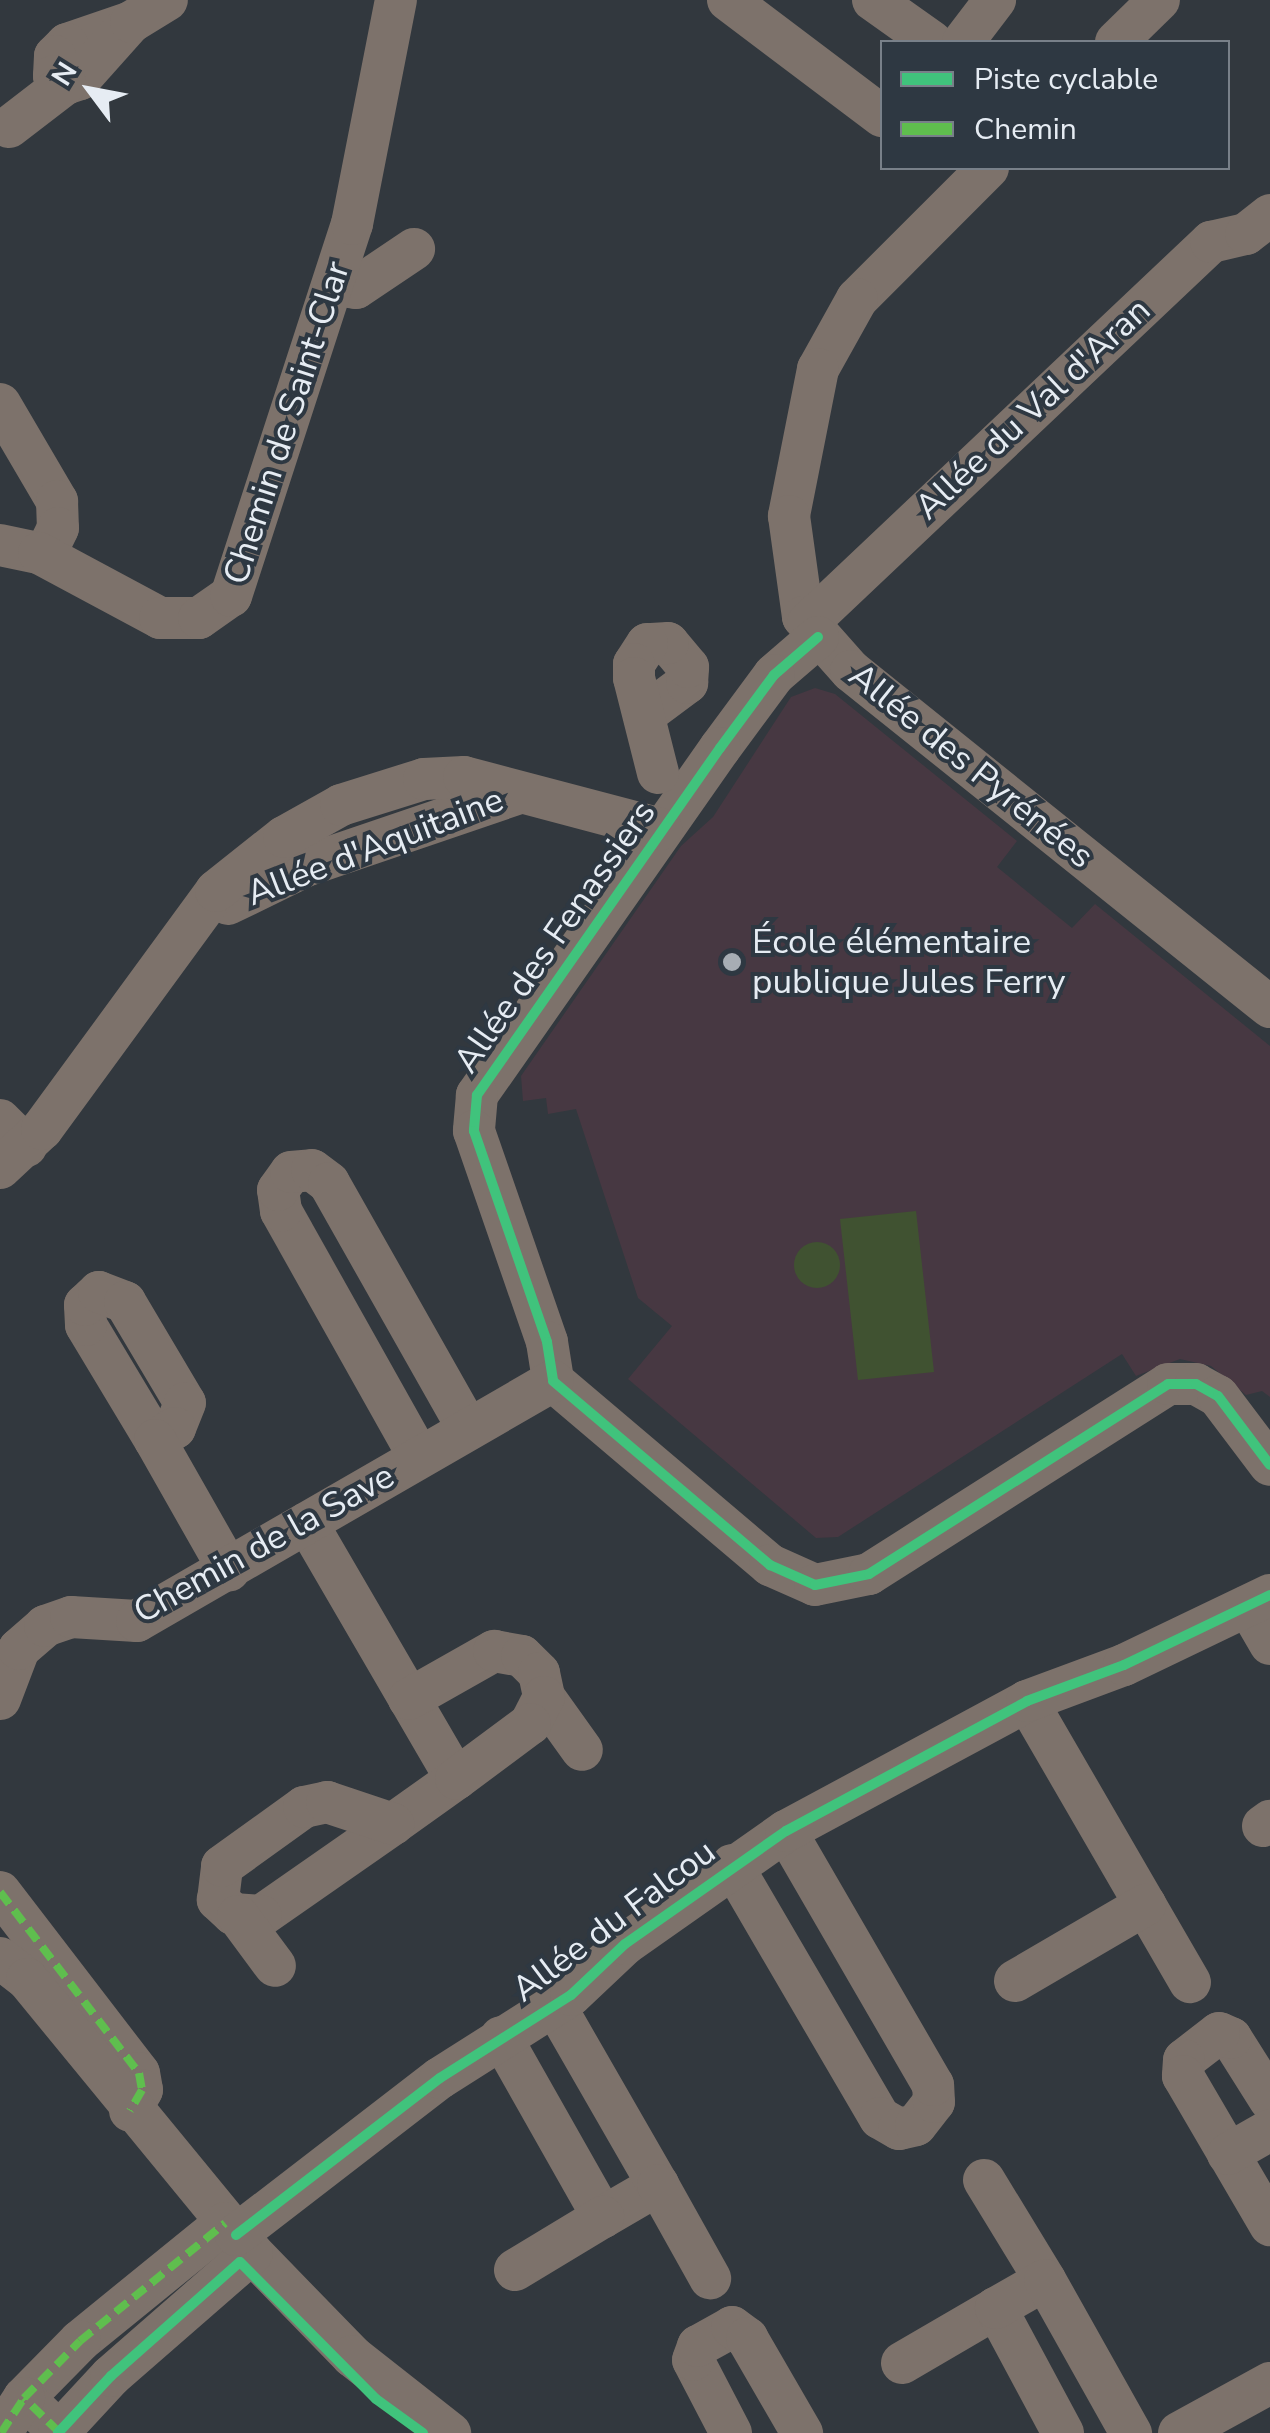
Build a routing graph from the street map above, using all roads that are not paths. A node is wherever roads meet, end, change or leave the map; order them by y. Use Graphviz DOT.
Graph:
graph roads {
  1 [pos="396,0"];
  2 [pos="728,0"];
  3 [pos="873,0"];
  4 [pos="994,0"];
  5 [pos="1160,0"];
  6 [pos="149,11"];
  7 [pos="929,40"];
  8 [pos="964,40"];
  9 [pos="1118,40"];
  10 [pos="880,114"];
  11 [pos="9,127"];
  12 [pos="986,170"];
  13 [pos="1270,215"];
  14 [pos="414,250"];
  15 [pos="335,285"];
  16 [pos="0,404"];
  17 [pos="14,540"];
  18 [pos="813,630"];
  19 [pos="644,714"];
  20 [pos="712,758"];
  21 [pos="658,774"];
  22 [pos="642,822"];
  23 [pos="1270,1007"];
  24 [pos="9,1145"];
  25 [pos="553,1380"];
  26 [pos="468,1429"];
  27 [pos="155,1440"];
  28 [pos="420,1456"];
  29 [pos="1270,1465"];
  30 [pos="307,1523"];
  31 [pos="229,1570"];
  32 [pos="1259,1600"];
  33 [pos="1270,1644"];
  34 [pos="544,1697"];
  35 [pos="0,1699"];
  36 [pos="409,1699"];
  37 [pos="1027,1700"];
  38 [pos="582,1750"];
  39 [pos="456,1779"];
  40 [pos="394,1824"];
  41 [pos="786,1831"];
  42 [pos="732,1865"];
  43 [pos="0,1892"];
  44 [pos="1145,1905"];
  45 [pos="238,1916"];
  46 [pos="0,1958"];
  47 [pos="274,1966"];
  48 [pos="1015,1981"];
  49 [pos="1190,1982"];
  50 [pos="555,2006"];
  51 [pos="501,2037"];
  52 [pos="1270,2100"];
  53 [pos="130,2111"];
  54 [pos="1270,2130"];
  55 [pos="1228,2154"];
  56 [pos="984,2180"];
  57 [pos="658,2186"];
  58 [pos="603,2217"];
  59 [pos="1270,2225"];
  60 [pos="238,2237"];
  61 [pos="515,2270"];
  62 [pos="710,2278"];
  63 [pos="1045,2280"];
  64 [pos="996,2308"];
  65 [pos="902,2363"];
  66 [pos="1270,2383"];
  67 [pos="1270,2416"];
  68 [pos="1,2433"];
  69 [pos="450,2433"];
  70 [pos="732,2433"];
  71 [pos="802,2433"];
  72 [pos="1063,2433"];
  73 [pos="1131,2433"];
  74 [pos="1179,2433"];
  75 [pos="1240,2433"];
  1 -- 15 [label="street, Chemin de Saint-Clar"];
  2 -- 10 [label="street"];
  3 -- 7 [label="street"];
  4 -- 8 [label="street"];
  5 -- 9 [label="street"];
  6 -- 11 [label="street"];
  12 -- 18 [label="street, Allée des Pyrénées"];
  13 -- 18 [label="street, Allée du Val d'Aran"];
  14 -- 15 [label="street"];
  15 -- 17 [label="street, Chemin de Saint-Clar"];
  16 -- 17 [label="street"];
  18 -- 20 [label="street, Allée des Fenassiers"];
  18 -- 23 [label="street, Allée des Pyrénées"];
  19 -- 21 [label="street"];
  20 -- 21 [label="street"];
  20 -- 22 [label="street, Allée des Fenassiers"];
  21 -- 22 [label="street"];
  22 -- 24 [label="street, Allée d'Aquitaine"];
  22 -- 25 [label="street, Allée des Fenassiers"];
  25 -- 26 [label="street, Chemin de la Save"];
  25 -- 29 [label="street"];
  26 -- 28 [label="street, Chemin de la Save"];
  26 -- 28 [label="street"];
  27 -- 31 [label="street"];
  28 -- 30 [label="street, Chemin de la Save"];
  30 -- 31 [label="street, Chemin de la Save"];
  30 -- 36 [label="street"];
  31 -- 35 [label="street, Chemin de la Save"];
  32 -- 33 [label="street, Allée du Falcou"];
  32 -- 37 [label="street, Allée du Falcou"];
  34 -- 36 [label="street"];
  34 -- 38 [label="street"];
  34 -- 39 [label="street"];
  36 -- 39 [label="street"];
  37 -- 41 [label="street, Allée du Falcou"];
  37 -- 44 [label="street"];
  39 -- 40 [label="street"];
  40 -- 45 [label="street"];
  40 -- 45 [label="street"];
  41 -- 42 [label="street, Allée du Falcou"];
  41 -- 42 [label="street, Allée du Falcou"];
  42 -- 50 [label="street, Allée du Falcou"];
  43 -- 53 [label="street"];
  44 -- 48 [label="street"];
  44 -- 49 [label="street"];
  45 -- 47 [label="street"];
  46 -- 53 [label="street"];
  50 -- 51 [label="street, Allée du Falcou"];
  50 -- 57 [label="street, Allée du Falcou"];
  51 -- 58 [label="street, Allée du Falcou"];
  51 -- 60 [label="street, Allée du Falcou"];
  52 -- 55 [label="street"];
  53 -- 60 [label="street"];
  54 -- 55 [label="street"];
  55 -- 59 [label="street"];
  56 -- 63 [label="street"];
  57 -- 58 [label="street"];
  57 -- 62 [label="street, Allée du Falcou"];
  58 -- 61 [label="street"];
  60 -- 68 [label="street, Allée du Falcou"];
  60 -- 69 [label="street"];
  63 -- 64 [label="street"];
  63 -- 73 [label="street"];
  64 -- 65 [label="street"];
  64 -- 72 [label="street"];
  66 -- 74 [label="street"];
  67 -- 75 [label="street"];
  70 -- 71 [label="street"];
}
